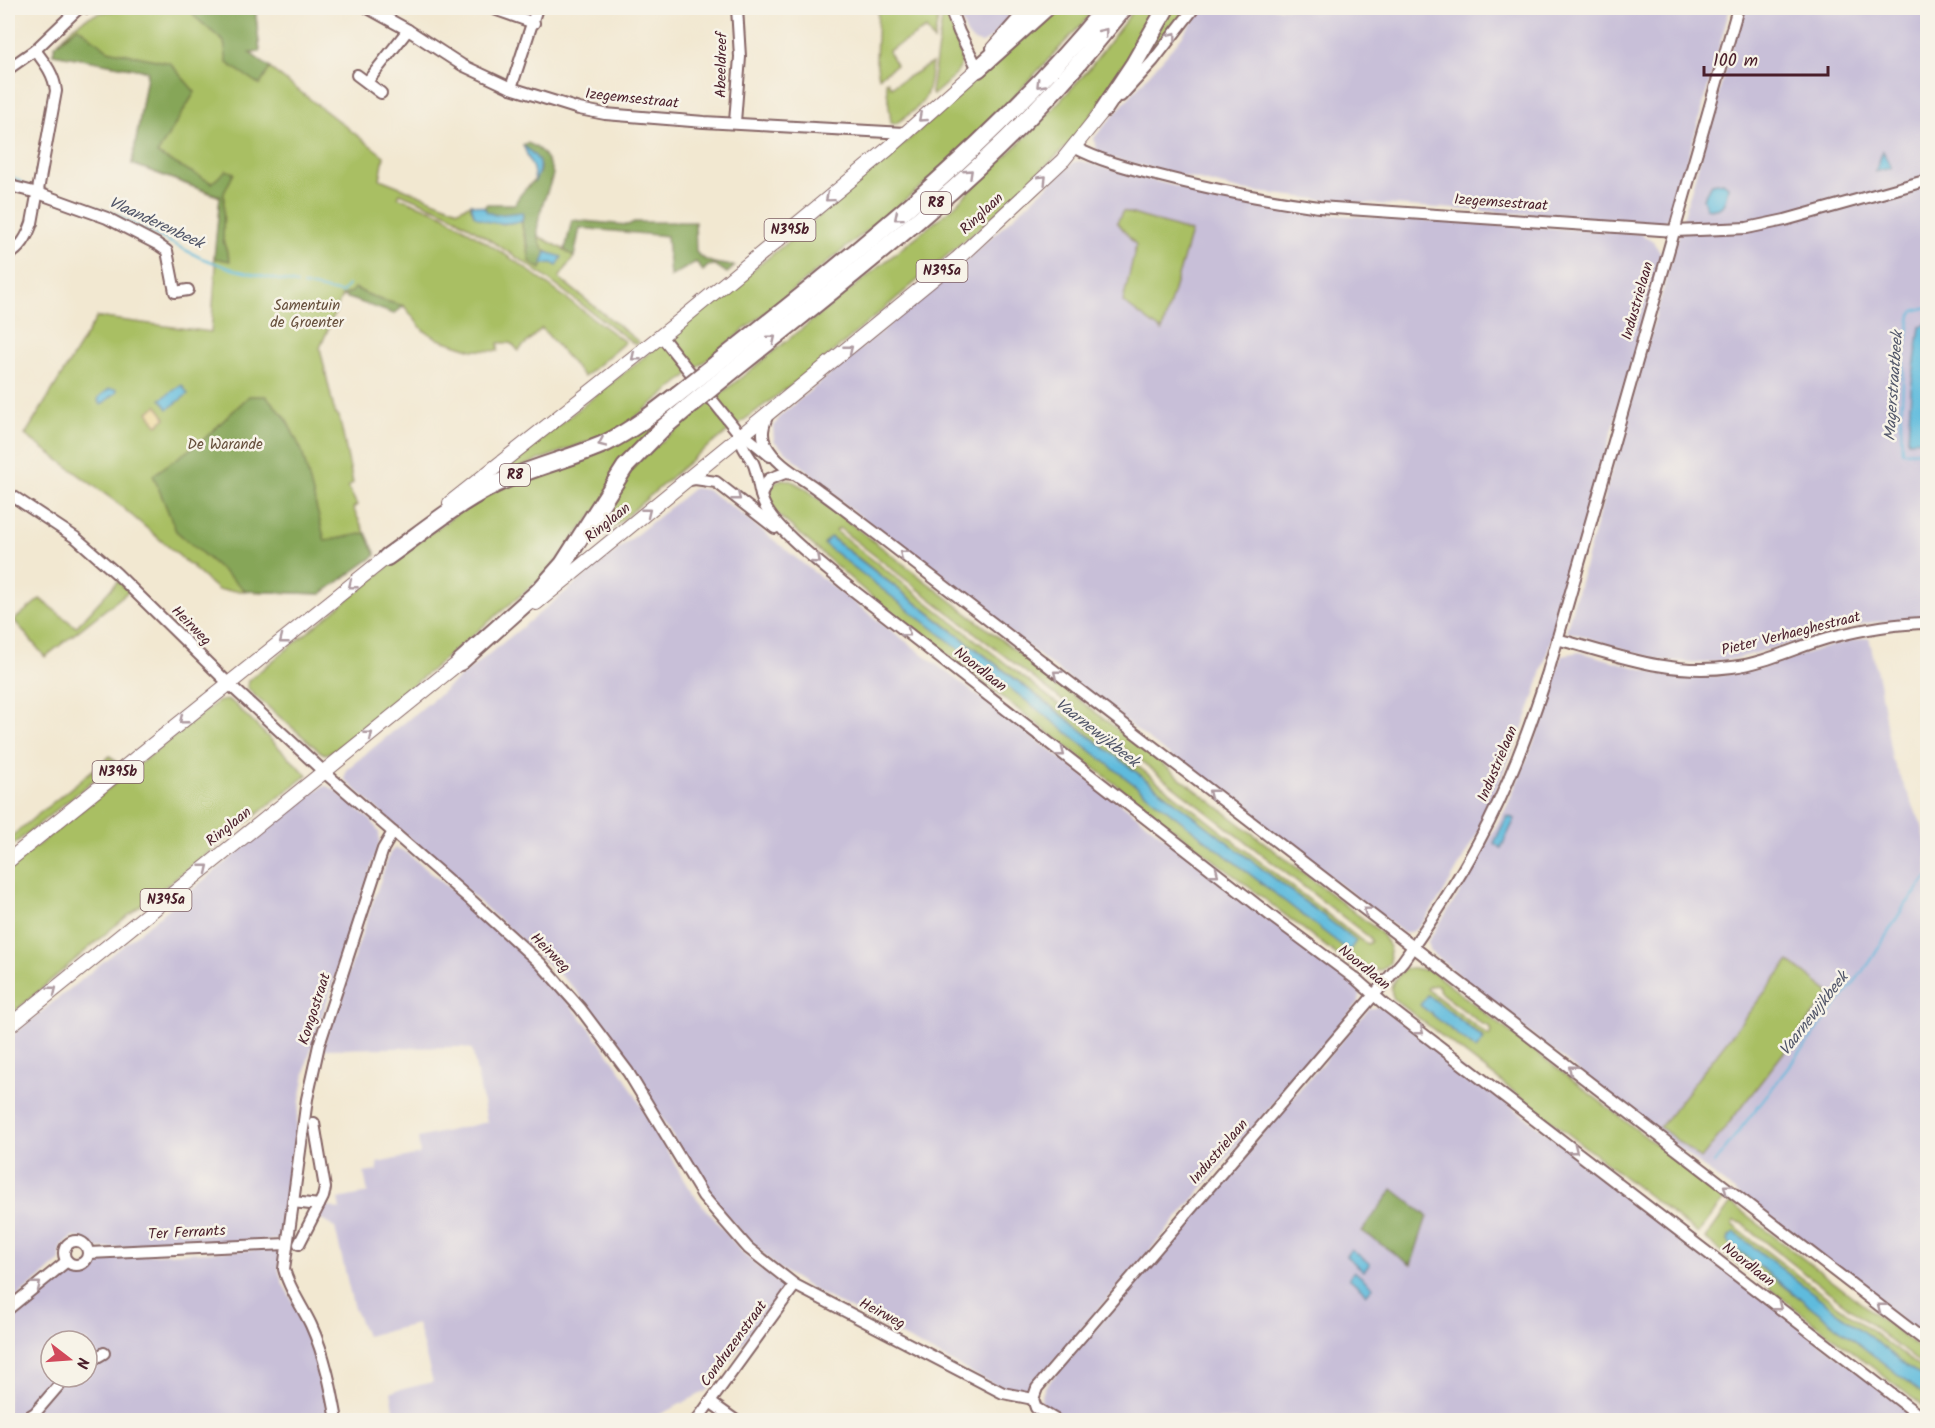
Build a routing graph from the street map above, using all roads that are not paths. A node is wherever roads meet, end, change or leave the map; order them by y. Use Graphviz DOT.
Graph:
graph roads {
  1 [pos="80,8"];
  2 [pos="88,8"];
  3 [pos="99,8"];
  4 [pos="492,8"];
  5 [pos="537,8"];
  6 [pos="737,8"];
  7 [pos="950,8"];
  8 [pos="1027,8"];
  9 [pos="1047,8"];
  10 [pos="1105,8"];
  11 [pos="1124,8"];
  12 [pos="1166,8"];
  13 [pos="1194,8"];
  14 [pos="1738,8"];
  15 [pos="374,9"];
  16 [pos="534,23"];
  17 [pos="408,30"];
  18 [pos="35,50"];
  19 [pos="8,69"];
  20 [pos="978,69"];
  21 [pos="357,75"];
  22 [pos="367,82"];
  23 [pos="511,88"];
  24 [pos="381,93"];
  25 [pos="1104,109"];
  26 [pos="735,122"];
  27 [pos="872,130"];
  28 [pos="905,133"];
  29 [pos="1074,147"];
  30 [pos="888,149"];
  31 [pos="1928,180"];
  32 [pos="8,182"];
  33 [pos="38,193"];
  34 [pos="1675,231"];
  35 [pos="8,255"];
  36 [pos="188,290"];
  37 [pos="661,336"];
  38 [pos="721,370"];
  39 [pos="683,400"];
  40 [pos="768,414"];
  41 [pos="741,436"];
  42 [pos="777,459"];
  43 [pos="795,474"];
  44 [pos="684,481"];
  45 [pos="8,493"];
  46 [pos="761,496"];
  47 [pos="788,534"];
  48 [pos="387,557"];
  49 [pos="1928,623"];
  50 [pos="1557,639"];
  51 [pos="460,662"];
  52 [pos="228,683"];
  53 [pos="324,772"];
  54 [pos="393,832"];
  55 [pos="8,861"];
  56 [pos="1413,946"];
  57 [pos="1374,995"];
  58 [pos="8,1027"];
  59 [pos="314,1123"];
  60 [pos="293,1202"];
  61 [pos="319,1204"];
  62 [pos="287,1244"];
  63 [pos="299,1244"];
  64 [pos="89,1253"];
  65 [pos="67,1261"];
  66 [pos="795,1285"];
  67 [pos="8,1309"];
  68 [pos="1928,1343"];
  69 [pos="104,1353"];
  70 [pos="99,1356"];
  71 [pos="56,1389"];
  72 [pos="1033,1399"];
  73 [pos="710,1402"];
  74 [pos="24,1420"];
  75 [pos="337,1420"];
  76 [pos="698,1420"];
  77 [pos="735,1420"];
  78 [pos="1056,1420"];
  79 [pos="1925,1420"];
  1 -- 18 [label="street"];
  2 -- 3 [label="street"];
  4 -- 16 [label="street"];
  5 -- 16 [label="street"];
  6 -- 26 [label="street, Abeeldreef"];
  7 -- 20 [label="street"];
  8 -- 20 [label="street, N395b"];
  9 -- 20 [label="highway"];
  10 -- 38 [label="highway, R8, one-way"];
  38 -- 11 [label="highway, R8, one-way"];
  12 -- 25 [label="highway"];
  25 -- 13 [label="street, Ringlaan / N395a, one-way"];
  14 -- 34 [label="street, Industrielaan"];
  15 -- 17 [label="street, Izegemsestraat"];
  16 -- 23 [label="street"];
  17 -- 22 [label="street"];
  17 -- 23 [label="street, Izegemsestraat"];
  18 -- 19 [label="street"];
  18 -- 33 [label="street"];
  20 -- 28 [label="main road, N395b, one-way"];
  21 -- 22 [label="street"];
  22 -- 24 [label="street"];
  23 -- 26 [label="street, Izegemsestraat"];
  25 -- 29 [label="main road, Ringlaan / N395a"];
  26 -- 27 [label="street, Izegemsestraat"];
  27 -- 28 [label="street, Izegemsestraat"];
  27 -- 30 [label="street"];
  28 -- 30 [label="main road, N395b"];
  29 -- 34 [label="street, Izegemsestraat"];
  40 -- 29 [label="main road, Ringlaan / N395a, one-way"];
  30 -- 37 [label="main road, N395b, one-way"];
  31 -- 34 [label="street, Izegemsestraat"];
  32 -- 33 [label="street"];
  33 -- 35 [label="street"];
  33 -- 36 [label="street"];
  34 -- 50 [label="street, Industrielaan"];
  37 -- 41 [label="street, Noordlaan"];
  37 -- 48 [label="main road, N395b, one-way"];
  38 -- 39 [label="highway, R8, bridge"];
  39 -- 48 [label="highway, R8, one-way"];
  39 -- 51 [label="highway, R8"];
  40 -- 41 [label="main road, Ringlaan / N395a"];
  40 -- 42 [label="street, Noordlaan"];
  41 -- 42 [label="street, Noordlaan"];
  41 -- 44 [label="main road, Ringlaan / N395a"];
  41 -- 46 [label="street, Noordlaan"];
  42 -- 43 [label="street, Noordlaan"];
  43 -- 46 [label="street"];
  56 -- 43 [label="street, Noordlaan, one-way"];
  44 -- 47 [label="street, Noordlaan, one-way"];
  51 -- 44 [label="main road, Ringlaan / N395a, one-way"];
  45 -- 52 [label="street, Heirweg"];
  46 -- 47 [label="street, Noordlaan"];
  47 -- 57 [label="street, Noordlaan, one-way"];
  48 -- 52 [label="main road, N395b, one-way"];
  49 -- 50 [label="street, Pieter Verhaeghestraat"];
  50 -- 56 [label="street, Industrielaan"];
  53 -- 51 [label="main road, Ringlaan / N395a, one-way"];
  52 -- 53 [label="street, Heirweg"];
  52 -- 55 [label="main road, N395b, one-way"];
  53 -- 54 [label="street, Heirweg"];
  58 -- 53 [label="main road, Ringlaan / N395a, one-way"];
  54 -- 60 [label="street, Kongostraat"];
  54 -- 66 [label="street, Heirweg"];
  56 -- 57 [label="street, Industrielaan"];
  68 -- 56 [label="street, Noordlaan, one-way"];
  57 -- 72 [label="street, Industrielaan"];
  57 -- 79 [label="street, Noordlaan, one-way"];
  59 -- 61 [label="street"];
  60 -- 61 [label="street"];
  60 -- 62 [label="street, Kongostraat"];
  61 -- 63 [label="street"];
  62 -- 64 [label="street, Ter Ferrants"];
  62 -- 75 [label="street, Kongostraat"];
  64 -- 65 [label="street"];
  64 -- 65 [label="street"];
  67 -- 65 [label="street, one-way"];
  66 -- 72 [label="street, Heirweg"];
  66 -- 73 [label="street, Condruzenstraat"];
  69 -- 70 [label="street"];
  71 -- 74 [label="street"];
  72 -- 78 [label="street"];
  73 -- 76 [label="street, Condruzenstraat"];
  73 -- 77 [label="street"];
}
